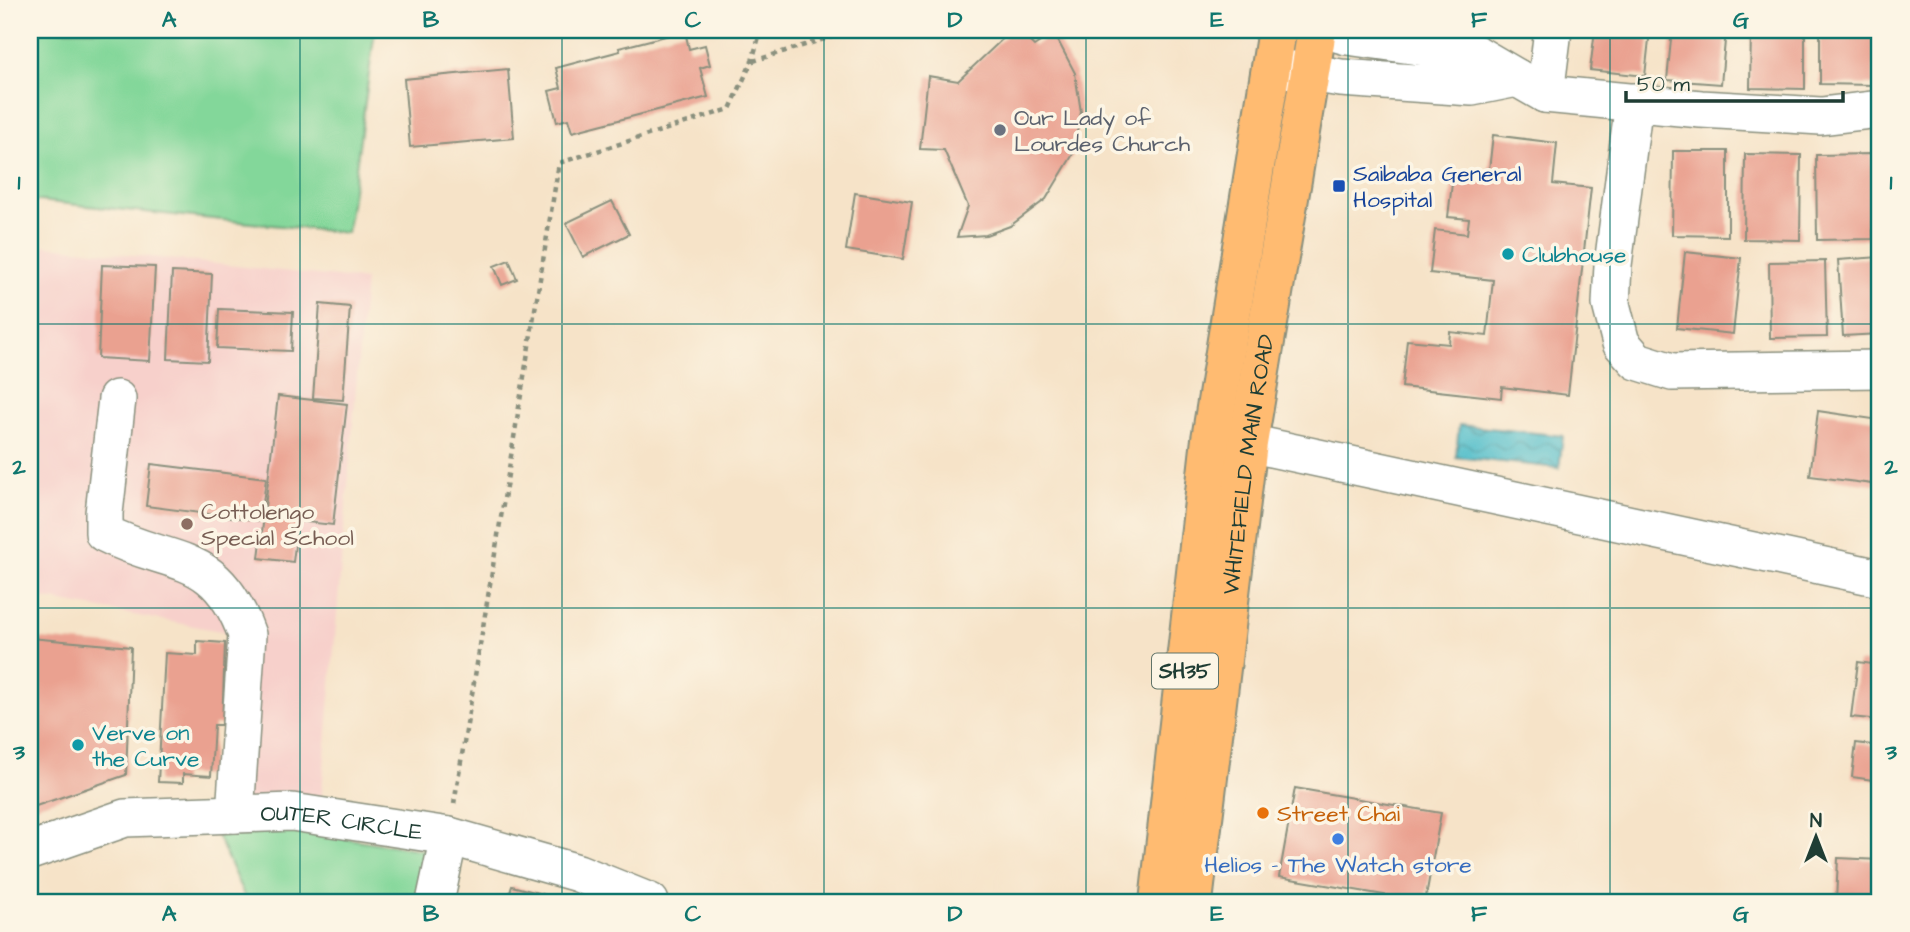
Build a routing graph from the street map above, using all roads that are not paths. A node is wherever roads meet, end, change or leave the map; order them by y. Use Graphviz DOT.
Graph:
graph roads {
  1 [pos="1317,30"];
  2 [pos="1326,30"];
  3 [pos="1553,30"];
  4 [pos="1274,48"];
  5 [pos="1310,73"];
  6 [pos="1531,86"];
  7 [pos="1634,102"];
  8 [pos="1880,109"];
  9 [pos="1880,369"];
  10 [pos="117,399"];
  11 [pos="1248,443"];
  12 [pos="1880,578"];
  13 [pos="235,814"];
  14 [pos="449,836"];
  15 [pos="30,851"];
  16 [pos="435,902"];
  17 [pos="650,902"];
  18 [pos="1159,902"];
  19 [pos="1193,902"];
  1 -- 5 [label="main road, WHITEFIELD MAIN ROAD / SH35"];
  2 -- 6 [label="street"];
  3 -- 6 [label="street"];
  4 -- 5 [label="street"];
  4 -- 18 [label="main road, WHITEFIELD MAIN ROAD / SH35"];
  5 -- 6 [label="street"];
  5 -- 11 [label="main road, WHITEFIELD MAIN ROAD / SH35"];
  6 -- 7 [label="street"];
  7 -- 8 [label="street"];
  7 -- 9 [label="street"];
  10 -- 13 [label="street"];
  11 -- 12 [label="street"];
  11 -- 19 [label="main road, WHITEFIELD MAIN ROAD / SH35"];
  13 -- 14 [label="street, OUTER CIRCLE"];
  13 -- 15 [label="street, OUTER CIRCLE"];
  14 -- 16 [label="street"];
  14 -- 17 [label="street, OUTER CIRCLE"];
}
